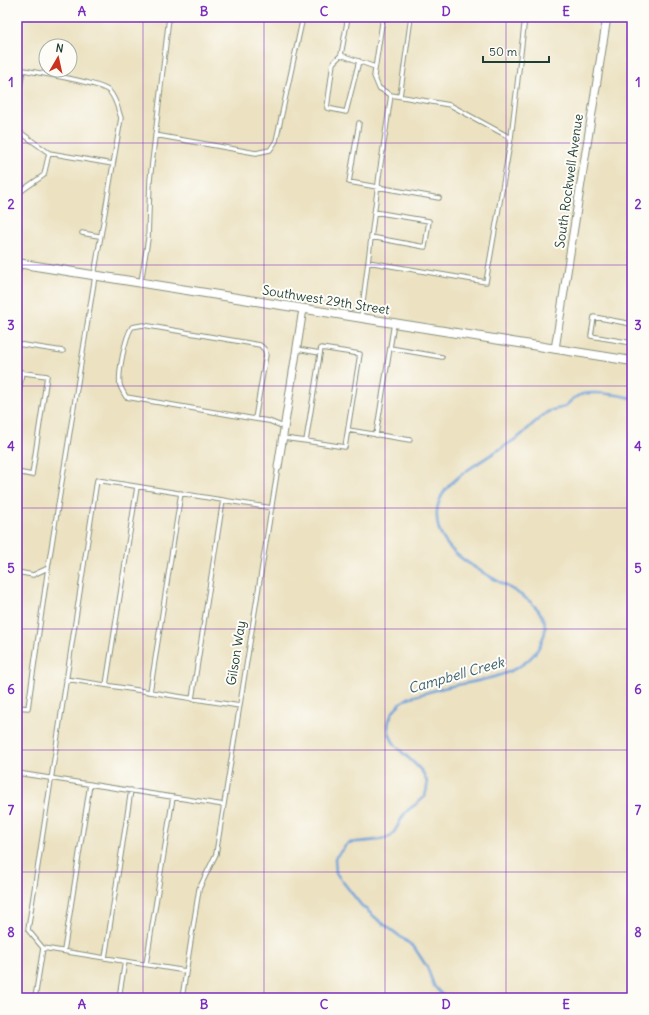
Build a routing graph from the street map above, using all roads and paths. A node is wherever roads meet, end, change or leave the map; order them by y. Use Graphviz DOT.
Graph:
graph roads {
  1 [pos="169,17"];
  2 [pos="304,17"];
  3 [pos="348,17"];
  4 [pos="383,17"];
  5 [pos="411,17"];
  6 [pos="525,17"];
  7 [pos="607,17"];
  8 [pos="341,55"];
  9 [pos="359,61"];
  10 [pos="375,67"];
  11 [pos="391,95"];
  12 [pos="400,96"];
  13 [pos="17,103"];
  14 [pos="359,123"];
  15 [pos="17,130"];
  16 [pos="155,136"];
  17 [pos="511,138"];
  18 [pos="49,153"];
  19 [pos="113,164"];
  20 [pos="377,188"];
  21 [pos="17,194"];
  22 [pos="439,198"];
  23 [pos="374,212"];
  24 [pos="82,233"];
  25 [pos="99,236"];
  26 [pos="371,237"];
  27 [pos="368,262"];
  28 [pos="18,263"];
  29 [pos="95,276"];
  30 [pos="17,280"];
  31 [pos="141,283"];
  32 [pos="303,309"];
  33 [pos="361,318"];
  34 [pos="394,323"];
  35 [pos="632,324"];
  36 [pos="632,343"];
  37 [pos="17,344"];
  38 [pos="390,348"];
  39 [pos="297,349"];
  40 [pos="555,349"];
  41 [pos="63,351"];
  42 [pos="320,353"];
  43 [pos="442,357"];
  44 [pos="632,361"];
  45 [pos="17,372"];
  46 [pos="22,372"];
  47 [pos="17,405"];
  48 [pos="255,419"];
  49 [pos="284,427"];
  50 [pos="348,430"];
  51 [pos="376,435"];
  52 [pos="283,438"];
  53 [pos="410,440"];
  54 [pos="306,441"];
  55 [pos="278,467"];
  56 [pos="17,472"];
  57 [pos="137,487"];
  58 [pos="181,493"];
  59 [pos="223,500"];
  60 [pos="272,508"];
  61 [pos="48,568"];
  62 [pos="17,572"];
  63 [pos="66,679"];
  64 [pos="106,685"];
  65 [pos="150,692"];
  66 [pos="192,699"];
  67 [pos="240,706"];
  68 [pos="17,707"];
  69 [pos="17,773"];
  70 [pos="51,778"];
  71 [pos="90,784"];
  72 [pos="131,790"];
  73 [pos="173,797"];
  74 [pos="224,805"];
  75 [pos="43,948"];
  76 [pos="64,951"];
  77 [pos="105,958"];
  78 [pos="125,961"];
  79 [pos="146,964"];
  80 [pos="186,971"];
  81 [pos="35,998"];
  82 [pos="119,998"];
  83 [pos="182,998"];
  1 -- 16 [label="lane"];
  2 -- 16 [label="lane"];
  3 -- 8 [label="lane"];
  4 -- 10 [label="lane"];
  5 -- 12 [label="lane"];
  6 -- 17 [label="lane"];
  7 -- 40 [label="street, South Rockwell Avenue"];
  8 -- 9 [label="lane"];
  8 -- 9 [label="lane"];
  9 -- 10 [label="lane"];
  10 -- 11 [label="lane"];
  11 -- 12 [label="lane"];
  11 -- 20 [label="lane"];
  12 -- 17 [label="lane"];
  13 -- 19 [label="lane"];
  14 -- 20 [label="lane"];
  15 -- 18 [label="lane"];
  16 -- 31 [label="lane"];
  17 -- 27 [label="lane"];
  18 -- 19 [label="lane"];
  18 -- 21 [label="lane"];
  19 -- 25 [label="lane"];
  20 -- 22 [label="lane"];
  20 -- 23 [label="lane"];
  23 -- 26 [label="lane"];
  23 -- 26 [label="lane"];
  24 -- 25 [label="lane"];
  25 -- 29 [label="lane"];
  26 -- 27 [label="lane"];
  27 -- 33 [label="lane"];
  28 -- 29 [label="street, Southwest 29th Street"];
  28 -- 30 [label="lane"];
  29 -- 31 [label="street, Southwest 29th Street"];
  29 -- 61 [label="lane"];
  31 -- 32 [label="street, Southwest 29th Street"];
  32 -- 33 [label="street, Southwest 29th Street"];
  32 -- 39 [label="street, Gilson Way"];
  33 -- 34 [label="street, Southwest 29th Street"];
  34 -- 38 [label="lane"];
  34 -- 40 [label="street, Southwest 29th Street"];
  35 -- 36 [label="lane"];
  37 -- 41 [label="lane"];
  38 -- 43 [label="lane"];
  38 -- 51 [label="lane"];
  39 -- 42 [label="lane"];
  39 -- 49 [label="street, Gilson Way"];
  40 -- 44 [label="street, Southwest 29th Street"];
  42 -- 50 [label="lane"];
  42 -- 54 [label="lane"];
  45 -- 46 [label="lane"];
  46 -- 47 [label="lane"];
  46 -- 56 [label="lane"];
  48 -- 48 [label="lane"];
  48 -- 49 [label="lane"];
  49 -- 52 [label="street, Gilson Way"];
  50 -- 51 [label="lane"];
  50 -- 54 [label="lane"];
  51 -- 53 [label="lane"];
  52 -- 54 [label="lane"];
  52 -- 55 [label="street, Gilson Way"];
  55 -- 60 [label="lane, Gilson Way"];
  57 -- 58 [label="lane"];
  57 -- 63 [label="lane"];
  57 -- 64 [label="lane"];
  58 -- 59 [label="lane"];
  58 -- 65 [label="lane"];
  59 -- 60 [label="lane"];
  59 -- 66 [label="lane"];
  60 -- 67 [label="lane, Gilson Way"];
  61 -- 62 [label="lane"];
  61 -- 68 [label="lane"];
  63 -- 64 [label="lane"];
  63 -- 70 [label="lane"];
  64 -- 65 [label="lane"];
  65 -- 66 [label="lane"];
  66 -- 67 [label="lane"];
  67 -- 74 [label="lane, Gilson Way"];
  69 -- 70 [label="lane"];
  70 -- 71 [label="lane"];
  70 -- 75 [label="lane"];
  71 -- 72 [label="lane"];
  71 -- 76 [label="lane"];
  72 -- 73 [label="lane"];
  72 -- 77 [label="lane"];
  73 -- 74 [label="lane"];
  73 -- 79 [label="lane"];
  74 -- 80 [label="lane, Gilson Way"];
  75 -- 76 [label="lane"];
  75 -- 81 [label="lane"];
  76 -- 77 [label="lane"];
  77 -- 78 [label="lane"];
  78 -- 79 [label="lane"];
  78 -- 82 [label="lane"];
  79 -- 80 [label="lane"];
  80 -- 83 [label="lane, Gilson Way"];
}
